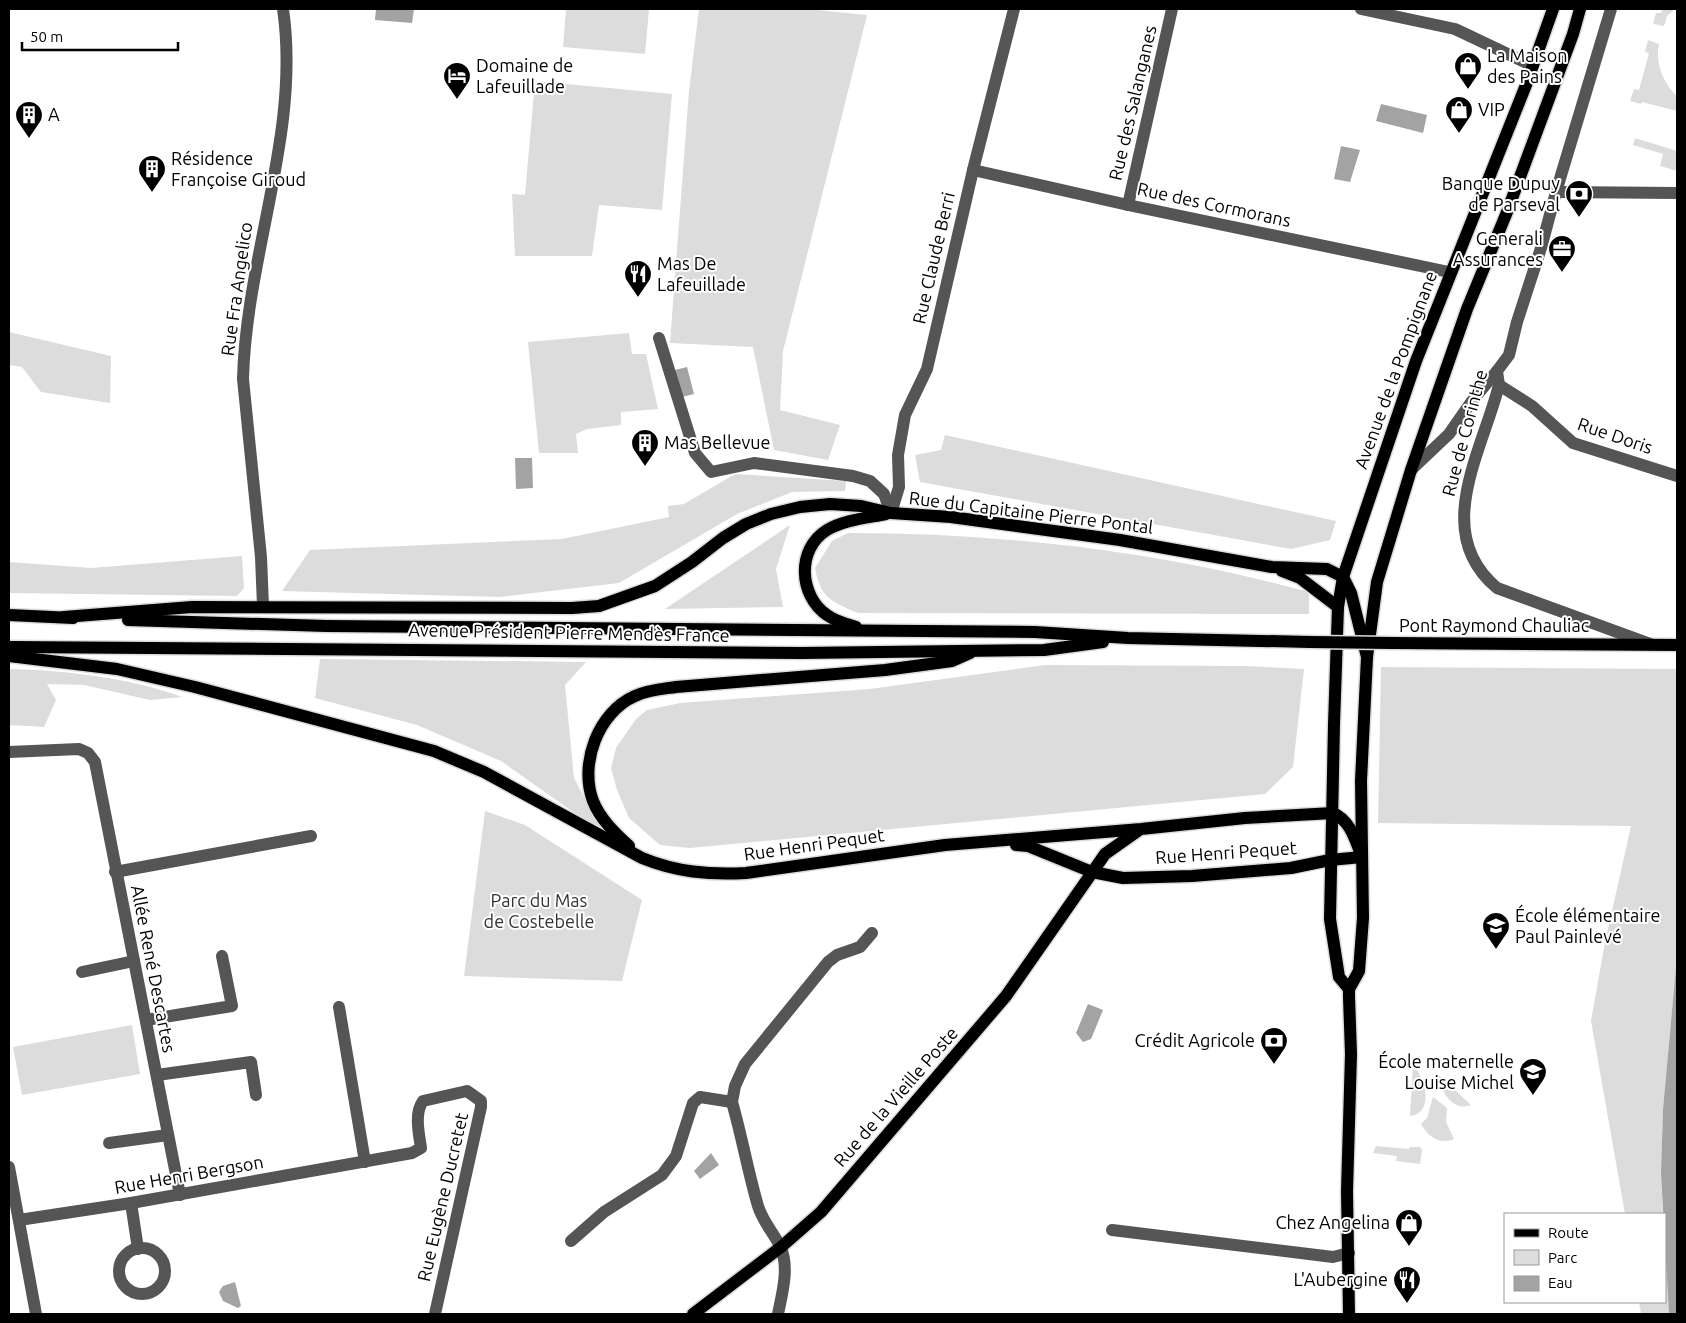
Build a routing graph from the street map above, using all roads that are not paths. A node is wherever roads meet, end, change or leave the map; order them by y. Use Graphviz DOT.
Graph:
graph roads {
  1 [pos="283,9"];
  2 [pos="1014,9"];
  3 [pos="1172,9"];
  4 [pos="1361,9"];
  5 [pos="1553,9"];
  6 [pos="1580,9"];
  7 [pos="1611,9"];
  8 [pos="1532,66"];
  9 [pos="973,170"];
  10 [pos="1556,192"];
  11 [pos="1677,193"];
  12 [pos="1128,206"];
  13 [pos="1450,272"];
  14 [pos="659,338"];
  15 [pos="1497,371"];
  16 [pos="1499,385"];
  17 [pos="1411,470"];
  18 [pos="1677,476"];
  19 [pos="891,513"];
  20 [pos="1272,567"];
  21 [pos="1343,577"];
  22 [pos="263,606"];
  23 [pos="1338,607"];
  24 [pos="9,615"];
  25 [pos="64,618"];
  26 [pos="870,631"];
  27 [pos="1128,638"];
  28 [pos="1310,642"];
  29 [pos="1655,645"];
  30 [pos="9,646"];
  31 [pos="1677,646"];
  32 [pos="976,650"];
  33 [pos="9,656"];
  34 [pos="1367,657"];
  35 [pos="9,752"];
  36 [pos="1333,813"];
  37 [pos="1140,830"];
  38 [pos="311,836"];
  39 [pos="993,843"];
  40 [pos="1362,857"];
  41 [pos="642,858"];
  42 [pos="1330,860"];
  43 [pos="115,872"];
  44 [pos="1092,872"];
  45 [pos="872,932"];
  46 [pos="222,956"];
  47 [pos="134,961"];
  48 [pos="82,972"];
  49 [pos="1349,989"];
  50 [pos="339,1007"];
  51 [pos="146,1020"];
  52 [pos="156,1075"];
  53 [pos="256,1095"];
  54 [pos="732,1102"];
  55 [pos="168,1135"];
  56 [pos="109,1143"];
  57 [pos="398,1156"];
  58 [pos="365,1162"];
  59 [pos="9,1167"];
  60 [pos="180,1195"];
  61 [pos="131,1203"];
  62 [pos="19,1220"];
  63 [pos="1112,1230"];
  64 [pos="571,1241"];
  65 [pos="781,1247"];
  66 [pos="138,1249"];
  67 [pos="1349,1253"];
  68 [pos="36,1314"];
  69 [pos="434,1314"];
  70 [pos="693,1314"];
  71 [pos="778,1314"];
  72 [pos="1349,1314"];
  1 -- 22 [label="street, Rue Fra Angelico"];
  2 -- 9 [label="street, Rue Claude Berri"];
  3 -- 12 [label="street, Rue des Salanganes"];
  4 -- 8 [label="street"];
  5 -- 8 [label="main road, Avenue de la Pompignane"];
  6 -- 17 [label="main road, Avenue de la Pompignane"];
  7 -- 10 [label="street, Rue de Corinthe"];
  8 -- 13 [label="main road, Avenue de la Pompignane"];
  9 -- 12 [label="street, Rue des Cormorans"];
  9 -- 19 [label="street, Rue Claude Berri"];
  10 -- 11 [label="street"];
  10 -- 15 [label="street, Rue de Corinthe"];
  12 -- 13 [label="street, Rue des Cormorans"];
  13 -- 21 [label="main road, Avenue de la Pompignane"];
  14 -- 19 [label="street, Rue du Capitaine Pierre Pontal"];
  15 -- 16 [label="street, Rue de Corinthe"];
  15 -- 17 [label="street, Avenue de la Pompignane"];
  16 -- 18 [label="street, Rue Doris"];
  16 -- 29 [label="street, Rue de Corinthe"];
  17 -- 34 [label="main road, Avenue de la Pompignane"];
  19 -- 20 [label="main road, Rue du Capitaine Pierre Pontal"];
  19 -- 22 [label="main road"];
  19 -- 26 [label="main road"];
  20 -- 21 [label="main road, Rue du Capitaine Pierre Pontal"];
  20 -- 23 [label="main road, Rue du Capitaine Pierre Pontal"];
  21 -- 23 [label="main road, Avenue de la Pompignane"];
  21 -- 34 [label="main road, Avenue de la Pompignane"];
  22 -- 25 [label="main road"];
  23 -- 36 [label="main road, Avenue de la Pompignane"];
  24 -- 25 [label="main road, Avenue Président Pierre Mendès France"];
  25 -- 26 [label="main road, Avenue Président Pierre Mendès France"];
  26 -- 27 [label="main road, Avenue Président Pierre Mendès France"];
  27 -- 28 [label="main road, Avenue Président Pierre Mendès France"];
  27 -- 32 [label="main road, Avenue Président Pierre Mendès France"];
  28 -- 29 [label="main road, Pont Raymond Chauliac, bridge"];
  29 -- 31 [label="main road, Pont Raymond Chauliac"];
  30 -- 32 [label="main road, Avenue Président Pierre Mendès France"];
  32 -- 41 [label="main road"];
  33 -- 41 [label="main road"];
  34 -- 40 [label="main road, Avenue de la Pompignane"];
  35 -- 43 [label="street, Allée René Descartes"];
  36 -- 37 [label="main road, Rue Henri Pequet"];
  36 -- 40 [label="main road, Avenue de la Pompignane"];
  36 -- 42 [label="main road, Avenue de la Pompignane"];
  37 -- 39 [label="main road, Rue Henri Pequet"];
  37 -- 44 [label="main road, Rue Henri Pequet"];
  38 -- 43 [label="street"];
  39 -- 41 [label="main road, Rue Henri Pequet"];
  39 -- 44 [label="main road, Rue Henri Pequet"];
  40 -- 42 [label="main road, Rue Henri Pequet"];
  40 -- 49 [label="main road, Avenue de la Pompignane"];
  42 -- 44 [label="main road, Rue Henri Pequet"];
  42 -- 49 [label="main road, Avenue de la Pompignane"];
  43 -- 47 [label="street, Allée René Descartes"];
  44 -- 65 [label="main road, Rue de la Vieille Poste"];
  45 -- 54 [label="street"];
  46 -- 51 [label="street"];
  47 -- 48 [label="street"];
  47 -- 51 [label="street, Allée René Descartes"];
  49 -- 67 [label="main road, Avenue de la Pompignane"];
  50 -- 58 [label="street"];
  51 -- 52 [label="street, Allée René Descartes"];
  52 -- 53 [label="street"];
  52 -- 55 [label="street, Allée René Descartes"];
  54 -- 64 [label="street"];
  54 -- 65 [label="street"];
  55 -- 56 [label="street"];
  55 -- 60 [label="street, Allée René Descartes"];
  57 -- 58 [label="street, Rue Henri Bergson"];
  57 -- 69 [label="street, Rue Eugène Ducretet"];
  58 -- 60 [label="street, Rue Henri Bergson"];
  59 -- 62 [label="street"];
  60 -- 61 [label="street, Rue Henri Bergson"];
  61 -- 62 [label="street, Rue Henri Bergson"];
  61 -- 66 [label="street"];
  62 -- 68 [label="street"];
  63 -- 67 [label="street"];
  65 -- 70 [label="main road, Rue de la Vieille Poste"];
  65 -- 71 [label="street"];
  67 -- 72 [label="main road, Avenue de la Pompignane"];
}
